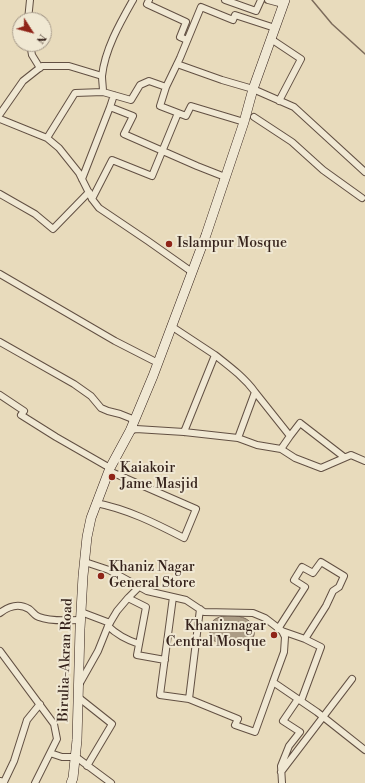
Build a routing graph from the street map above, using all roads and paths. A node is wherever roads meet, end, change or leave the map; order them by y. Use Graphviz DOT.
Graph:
graph roads {
  1 [pos="30,0"];
  2 [pos="133,0"];
  3 [pos="149,0"];
  4 [pos="225,0"];
  5 [pos="261,0"];
  6 [pos="268,0"];
  7 [pos="284,2"];
  8 [pos="29,12"];
  9 [pos="275,28"];
  10 [pos="271,39"];
  11 [pos="187,40"];
  12 [pos="31,52"];
  13 [pos="177,64"];
  14 [pos="40,68"];
  15 [pos="102,76"];
  16 [pos="166,87"];
  17 [pos="253,89"];
  18 [pos="103,92"];
  19 [pos="114,95"];
  20 [pos="279,101"];
  21 [pos="110,107"];
  22 [pos="178,113"];
  23 [pos="0,114"];
  24 [pos="254,117"];
  25 [pos="0,119"];
  26 [pos="244,122"];
  27 [pos="47,138"];
  28 [pos="162,152"];
  29 [pos="365,172"];
  30 [pos="225,177"];
  31 [pos="82,179"];
  32 [pos="89,192"];
  33 [pos="0,194"];
  34 [pos="362,198"];
  35 [pos="92,199"];
  36 [pos="192,272"];
  37 [pos="0,274"];
  38 [pos="171,326"];
  39 [pos="0,342"];
  40 [pos="215,355"];
  41 [pos="158,363"];
  42 [pos="255,392"];
  43 [pos="0,395"];
  44 [pos="135,420"];
  45 [pos="130,431"];
  46 [pos="184,432"];
  47 [pos="290,436"];
  48 [pos="238,438"];
  49 [pos="281,449"];
  50 [pos="344,457"];
  51 [pos="365,461"];
  52 [pos="110,469"];
  53 [pos="96,503"];
  54 [pos="85,562"];
  55 [pos="139,587"];
  56 [pos="128,598"];
  57 [pos="173,598"];
  58 [pos="200,609"];
  59 [pos="0,613"];
  60 [pos="81,616"];
  61 [pos="109,625"];
  62 [pos="280,630"];
  63 [pos="115,633"];
  64 [pos="305,639"];
  65 [pos="102,640"];
  66 [pos="139,644"];
  67 [pos="0,651"];
  68 [pos="165,660"];
  69 [pos="352,679"];
  70 [pos="273,682"];
  71 [pos="78,692"];
  72 [pos="189,699"];
  73 [pos="300,700"];
  74 [pos="40,704"];
  75 [pos="323,717"];
  76 [pos="365,750"];
  77 [pos="50,753"];
  78 [pos="76,757"];
  79 [pos="87,766"];
  80 [pos="282,772"];
  81 [pos="0,781"];
  82 [pos="35,783"];
  83 [pos="71,783"];
  84 [pos="111,783"];
  85 [pos="282,783"];
  1 -- 8 [label="street"];
  2 -- 15 [label="street"];
  3 -- 11 [label="street"];
  4 -- 5 [label="street"];
  6 -- 7 [label="street"];
  7 -- 9 [label="street, Birulia-Akran Road"];
  9 -- 10 [label="street, Birulia-Akran Road"];
  9 -- 11 [label="street"];
  10 -- 17 [label="street, Birulia-Akran Road"];
  10 -- 20 [label="street"];
  11 -- 13 [label="street"];
  12 -- 14 [label="street"];
  13 -- 16 [label="street"];
  13 -- 17 [label="street"];
  14 -- 15 [label="street"];
  14 -- 23 [label="street"];
  15 -- 18 [label="street"];
  16 -- 19 [label="street"];
  16 -- 22 [label="street"];
  17 -- 20 [label="street"];
  17 -- 26 [label="street, Birulia-Akran Road"];
  18 -- 19 [label="street"];
  18 -- 27 [label="street"];
  19 -- 21 [label="street"];
  20 -- 29 [label="street"];
  21 -- 28 [label="street"];
  21 -- 31 [label="street"];
  22 -- 26 [label="street"];
  22 -- 28 [label="street"];
  24 -- 34 [label="street"];
  25 -- 27 [label="street"];
  26 -- 30 [label="street, Birulia-Akran Road"];
  27 -- 31 [label="street"];
  28 -- 30 [label="street"];
  28 -- 35 [label="street"];
  30 -- 36 [label="street, Birulia-Akran Road"];
  31 -- 32 [label="street"];
  32 -- 33 [label="street"];
  32 -- 35 [label="street"];
  35 -- 36 [label="street"];
  36 -- 38 [label="street, Birulia-Akran Road"];
  37 -- 41 [label="street"];
  38 -- 40 [label="street"];
  38 -- 41 [label="street, Birulia-Akran Road"];
  39 -- 44 [label="street"];
  40 -- 42 [label="street"];
  40 -- 46 [label="street"];
  41 -- 44 [label="street, Birulia-Akran Road"];
  42 -- 47 [label="street"];
  42 -- 48 [label="street"];
  43 -- 52 [label="street"];
  44 -- 45 [label="street, Birulia-Akran Road"];
  45 -- 46 [label="street"];
  45 -- 52 [label="street, Birulia-Akran Road"];
  46 -- 48 [label="street"];
  47 -- 49 [label="street"];
  47 -- 50 [label="street"];
  48 -- 49 [label="street"];
  49 -- 50 [label="street"];
  50 -- 51 [label="street"];
  52 -- 53 [label="street, Birulia-Akran Road"];
  52 -- 53 [label="street"];
  53 -- 54 [label="street, Birulia-Akran Road"];
  54 -- 55 [label="street"];
  54 -- 60 [label="street, Birulia-Akran Road"];
  55 -- 56 [label="street"];
  55 -- 57 [label="street"];
  56 -- 61 [label="street"];
  56 -- 66 [label="street"];
  57 -- 58 [label="street"];
  57 -- 68 [label="street"];
  58 -- 62 [label="street"];
  58 -- 72 [label="street"];
  59 -- 60 [label="street"];
  60 -- 61 [label="street"];
  60 -- 71 [label="street, Birulia-Akran Road"];
  61 -- 63 [label="street"];
  61 -- 65 [label="street"];
  62 -- 64 [label="street"];
  62 -- 64 [label="street"];
  62 -- 70 [label="street"];
  63 -- 65 [label="street"];
  63 -- 66 [label="street"];
  64 -- 73 [label="street"];
  65 -- 71 [label="street"];
  66 -- 68 [label="street"];
  67 -- 74 [label="street"];
  68 -- 72 [label="street"];
  69 -- 75 [label="street"];
  70 -- 72 [label="street"];
  70 -- 73 [label="street"];
  71 -- 78 [label="street, Birulia-Akran Road"];
  71 -- 79 [label="street"];
  73 -- 75 [label="street"];
  73 -- 80 [label="street"];
  74 -- 77 [label="street"];
  74 -- 81 [label="street"];
  75 -- 76 [label="street"];
  75 -- 80 [label="street"];
  77 -- 78 [label="street"];
  77 -- 82 [label="street"];
  78 -- 79 [label="street"];
  78 -- 83 [label="street, Birulia-Akran Road"];
  79 -- 84 [label="street"];
  80 -- 85 [label="street"];
}
